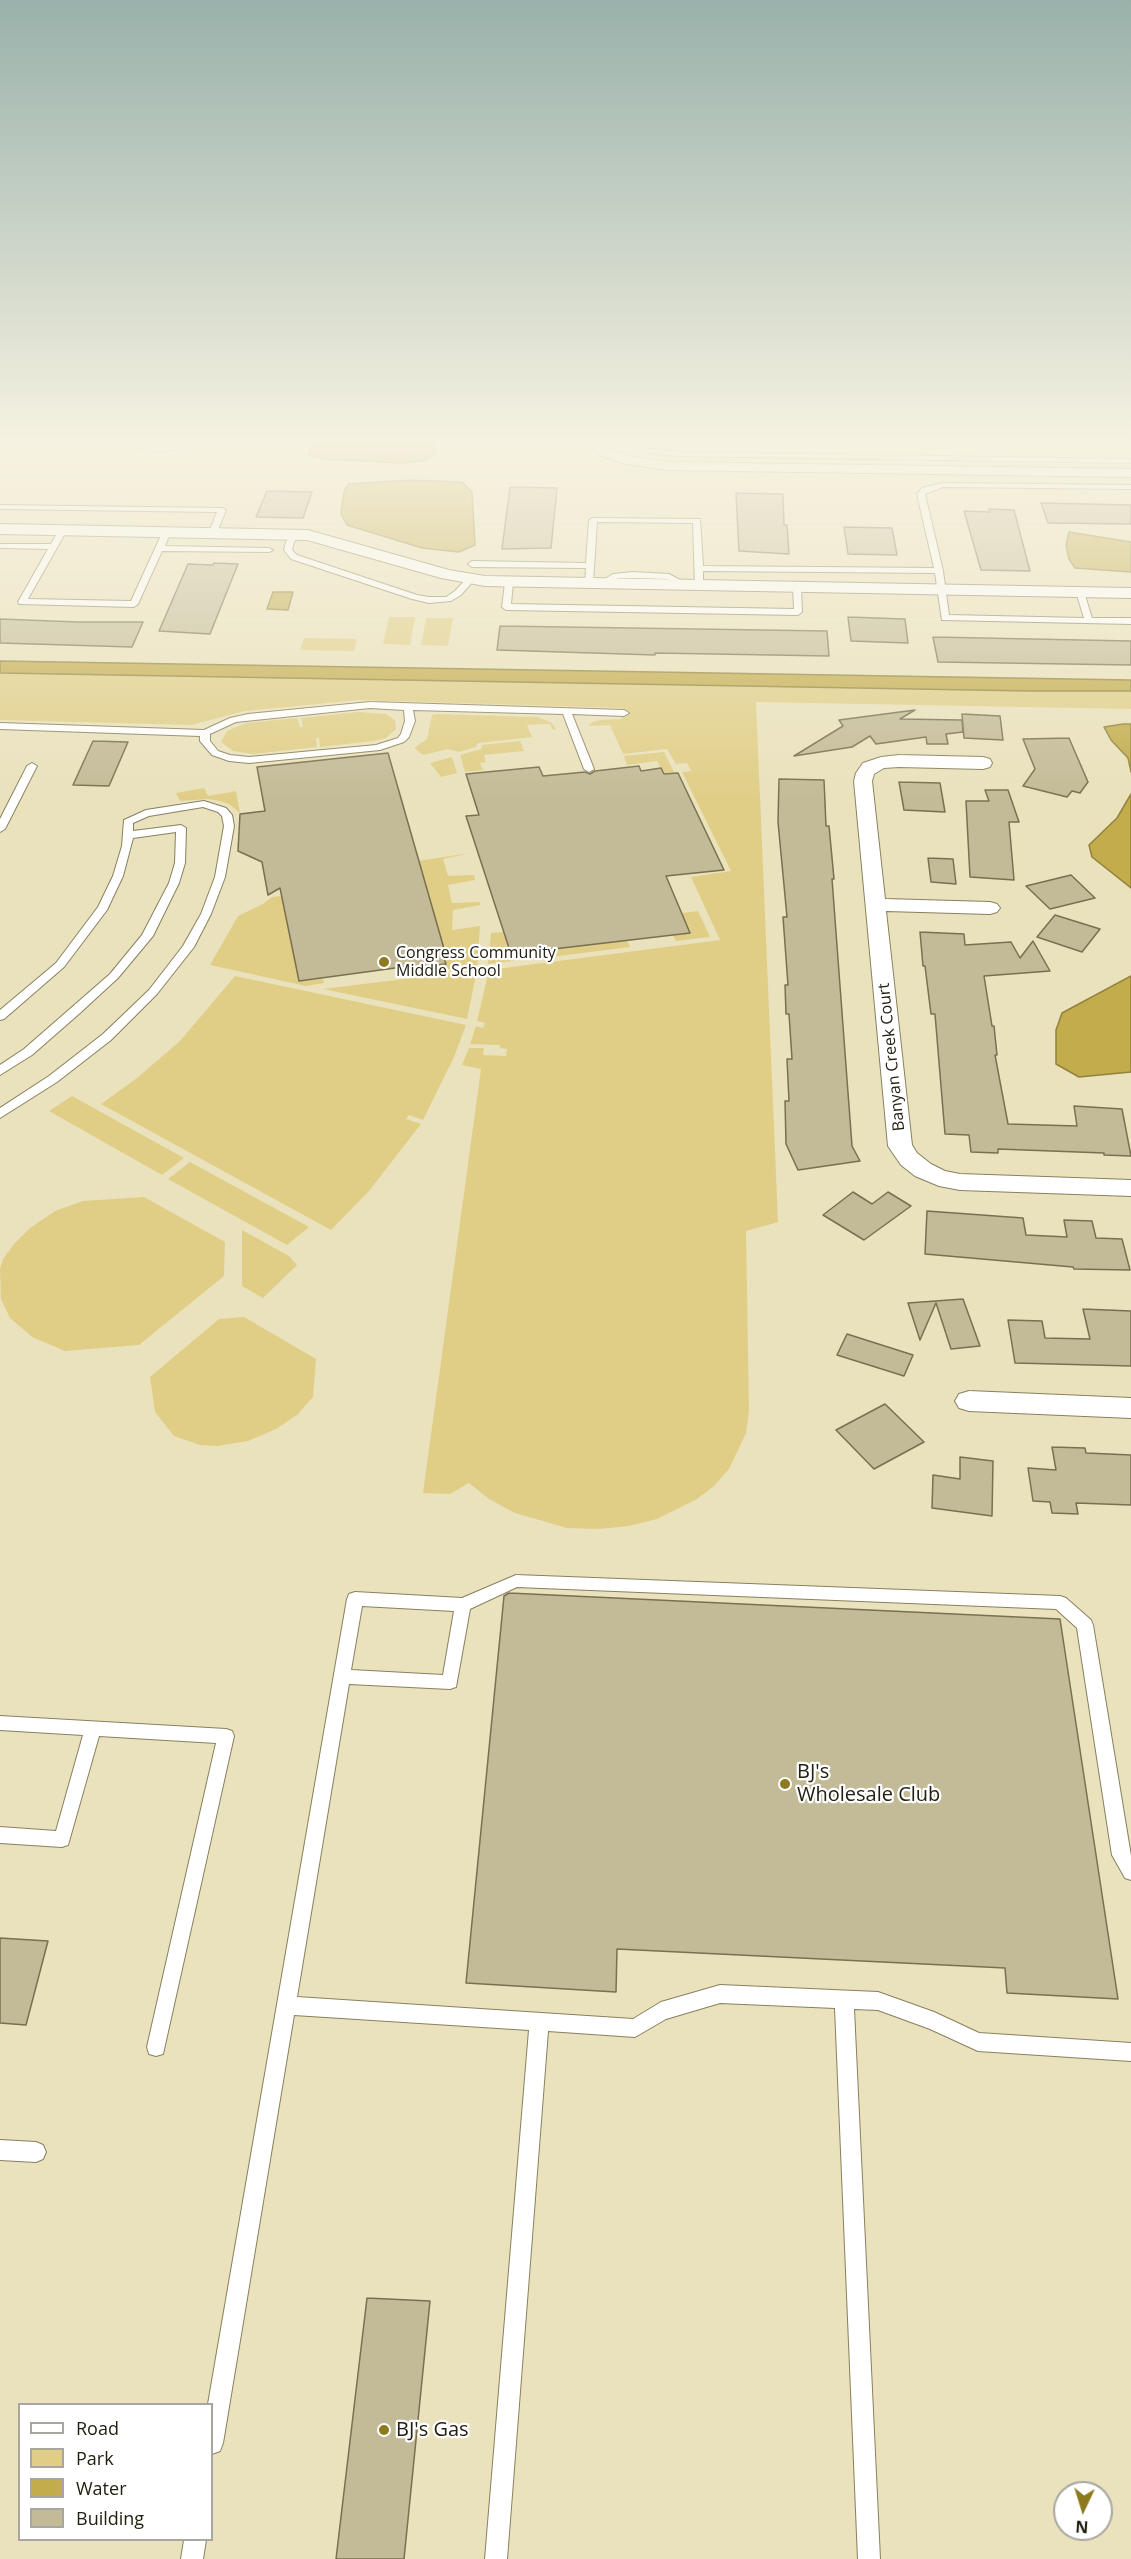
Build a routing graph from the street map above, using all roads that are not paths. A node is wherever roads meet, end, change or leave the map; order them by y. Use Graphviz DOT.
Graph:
graph roads {
  1 [pos="44,562"];
  2 [pos="153,562"];
  3 [pos="310,562"];
  4 [pos="405,562"];
  5 [pos="590,562"];
  6 [pos="698,562"];
  7 [pos="937,562"];
  8 [pos="590,566"];
  9 [pos="698,568"];
  10 [pos="471,572"];
  11 [pos="939,572"];
  12 [pos="509,583"];
  13 [pos="595,584"];
  14 [pos="692,585"];
  15 [pos="797,587"];
  16 [pos="940,590"];
  17 [pos="1080,592"];
  18 [pos="1131,592"];
  19 [pos="1089,621"];
  20 [pos="1131,621"];
  21 [pos="408,707"];
  22 [pos="566,711"];
  23 [pos="624,713"];
  24 [pos="0,726"];
  25 [pos="205,732"];
  26 [pos="983,763"];
  27 [pos="32,766"];
  28 [pos="589,769"];
  29 [pos="4,813"];
  30 [pos="0,829"];
  31 [pos="128,835"];
  32 [pos="877,905"];
  33 [pos="990,908"];
  34 [pos="0,1016"];
  35 [pos="0,1071"];
  36 [pos="3,1110"];
  37 [pos="1131,1188"];
  38 [pos="969,1401"];
  39 [pos="1131,1408"];
  40 [pos="463,1605"];
  41 [pos="341,1677"];
  42 [pos="0,1723"];
  43 [pos="93,1729"];
  44 [pos="0,1835"];
  45 [pos="1131,1872"];
  46 [pos="844,2000"];
  47 [pos="285,2005"];
  48 [pos="539,2022"];
  49 [pos="156,2047"];
  50 [pos="1131,2052"];
  51 [pos="0,2150"];
  52 [pos="36,2152"];
  53 [pos="213,2437"];
  54 [pos="195,2541"];
  55 [pos="192,2559"];
  56 [pos="496,2559"];
  57 [pos="869,2559"];
  1 -- 2 [label="lane"];
  3 -- 10 [label="lane"];
  4 -- 10 [label="street"];
  5 -- 8 [label="lane"];
  6 -- 9 [label="lane"];
  7 -- 11 [label="lane"];
  8 -- 10 [label="lane"];
  8 -- 13 [label="lane"];
  9 -- 11 [label="lane"];
  9 -- 14 [label="lane"];
  10 -- 12 [label="street"];
  11 -- 16 [label="lane"];
  12 -- 13 [label="street"];
  12 -- 15 [label="lane"];
  13 -- 14 [label="street"];
  14 -- 15 [label="street"];
  15 -- 16 [label="street"];
  16 -- 17 [label="street"];
  16 -- 19 [label="lane"];
  17 -- 18 [label="street"];
  17 -- 19 [label="lane"];
  19 -- 20 [label="lane"];
  21 -- 22 [label="lane"];
  21 -- 25 [label="lane"];
  21 -- 25 [label="lane"];
  22 -- 23 [label="lane"];
  22 -- 28 [label="lane"];
  24 -- 25 [label="lane"];
  26 -- 32 [label="street, Banyan Creek Court"];
  27 -- 29 [label="lane"];
  29 -- 30 [label="lane"];
  31 -- 34 [label="lane"];
  31 -- 35 [label="lane"];
  31 -- 36 [label="lane"];
  32 -- 33 [label="street"];
  32 -- 37 [label="street, Banyan Creek Court"];
  38 -- 39 [label="street"];
  40 -- 41 [label="lane"];
  40 -- 41 [label="lane"];
  40 -- 45 [label="lane"];
  41 -- 47 [label="lane"];
  42 -- 43 [label="lane"];
  43 -- 44 [label="lane"];
  43 -- 49 [label="lane"];
  46 -- 48 [label="lane"];
  46 -- 50 [label="lane"];
  46 -- 57 [label="lane"];
  47 -- 48 [label="lane"];
  47 -- 53 [label="lane"];
  48 -- 56 [label="lane"];
  51 -- 52 [label="lane"];
  54 -- 55 [label="lane"];
}
